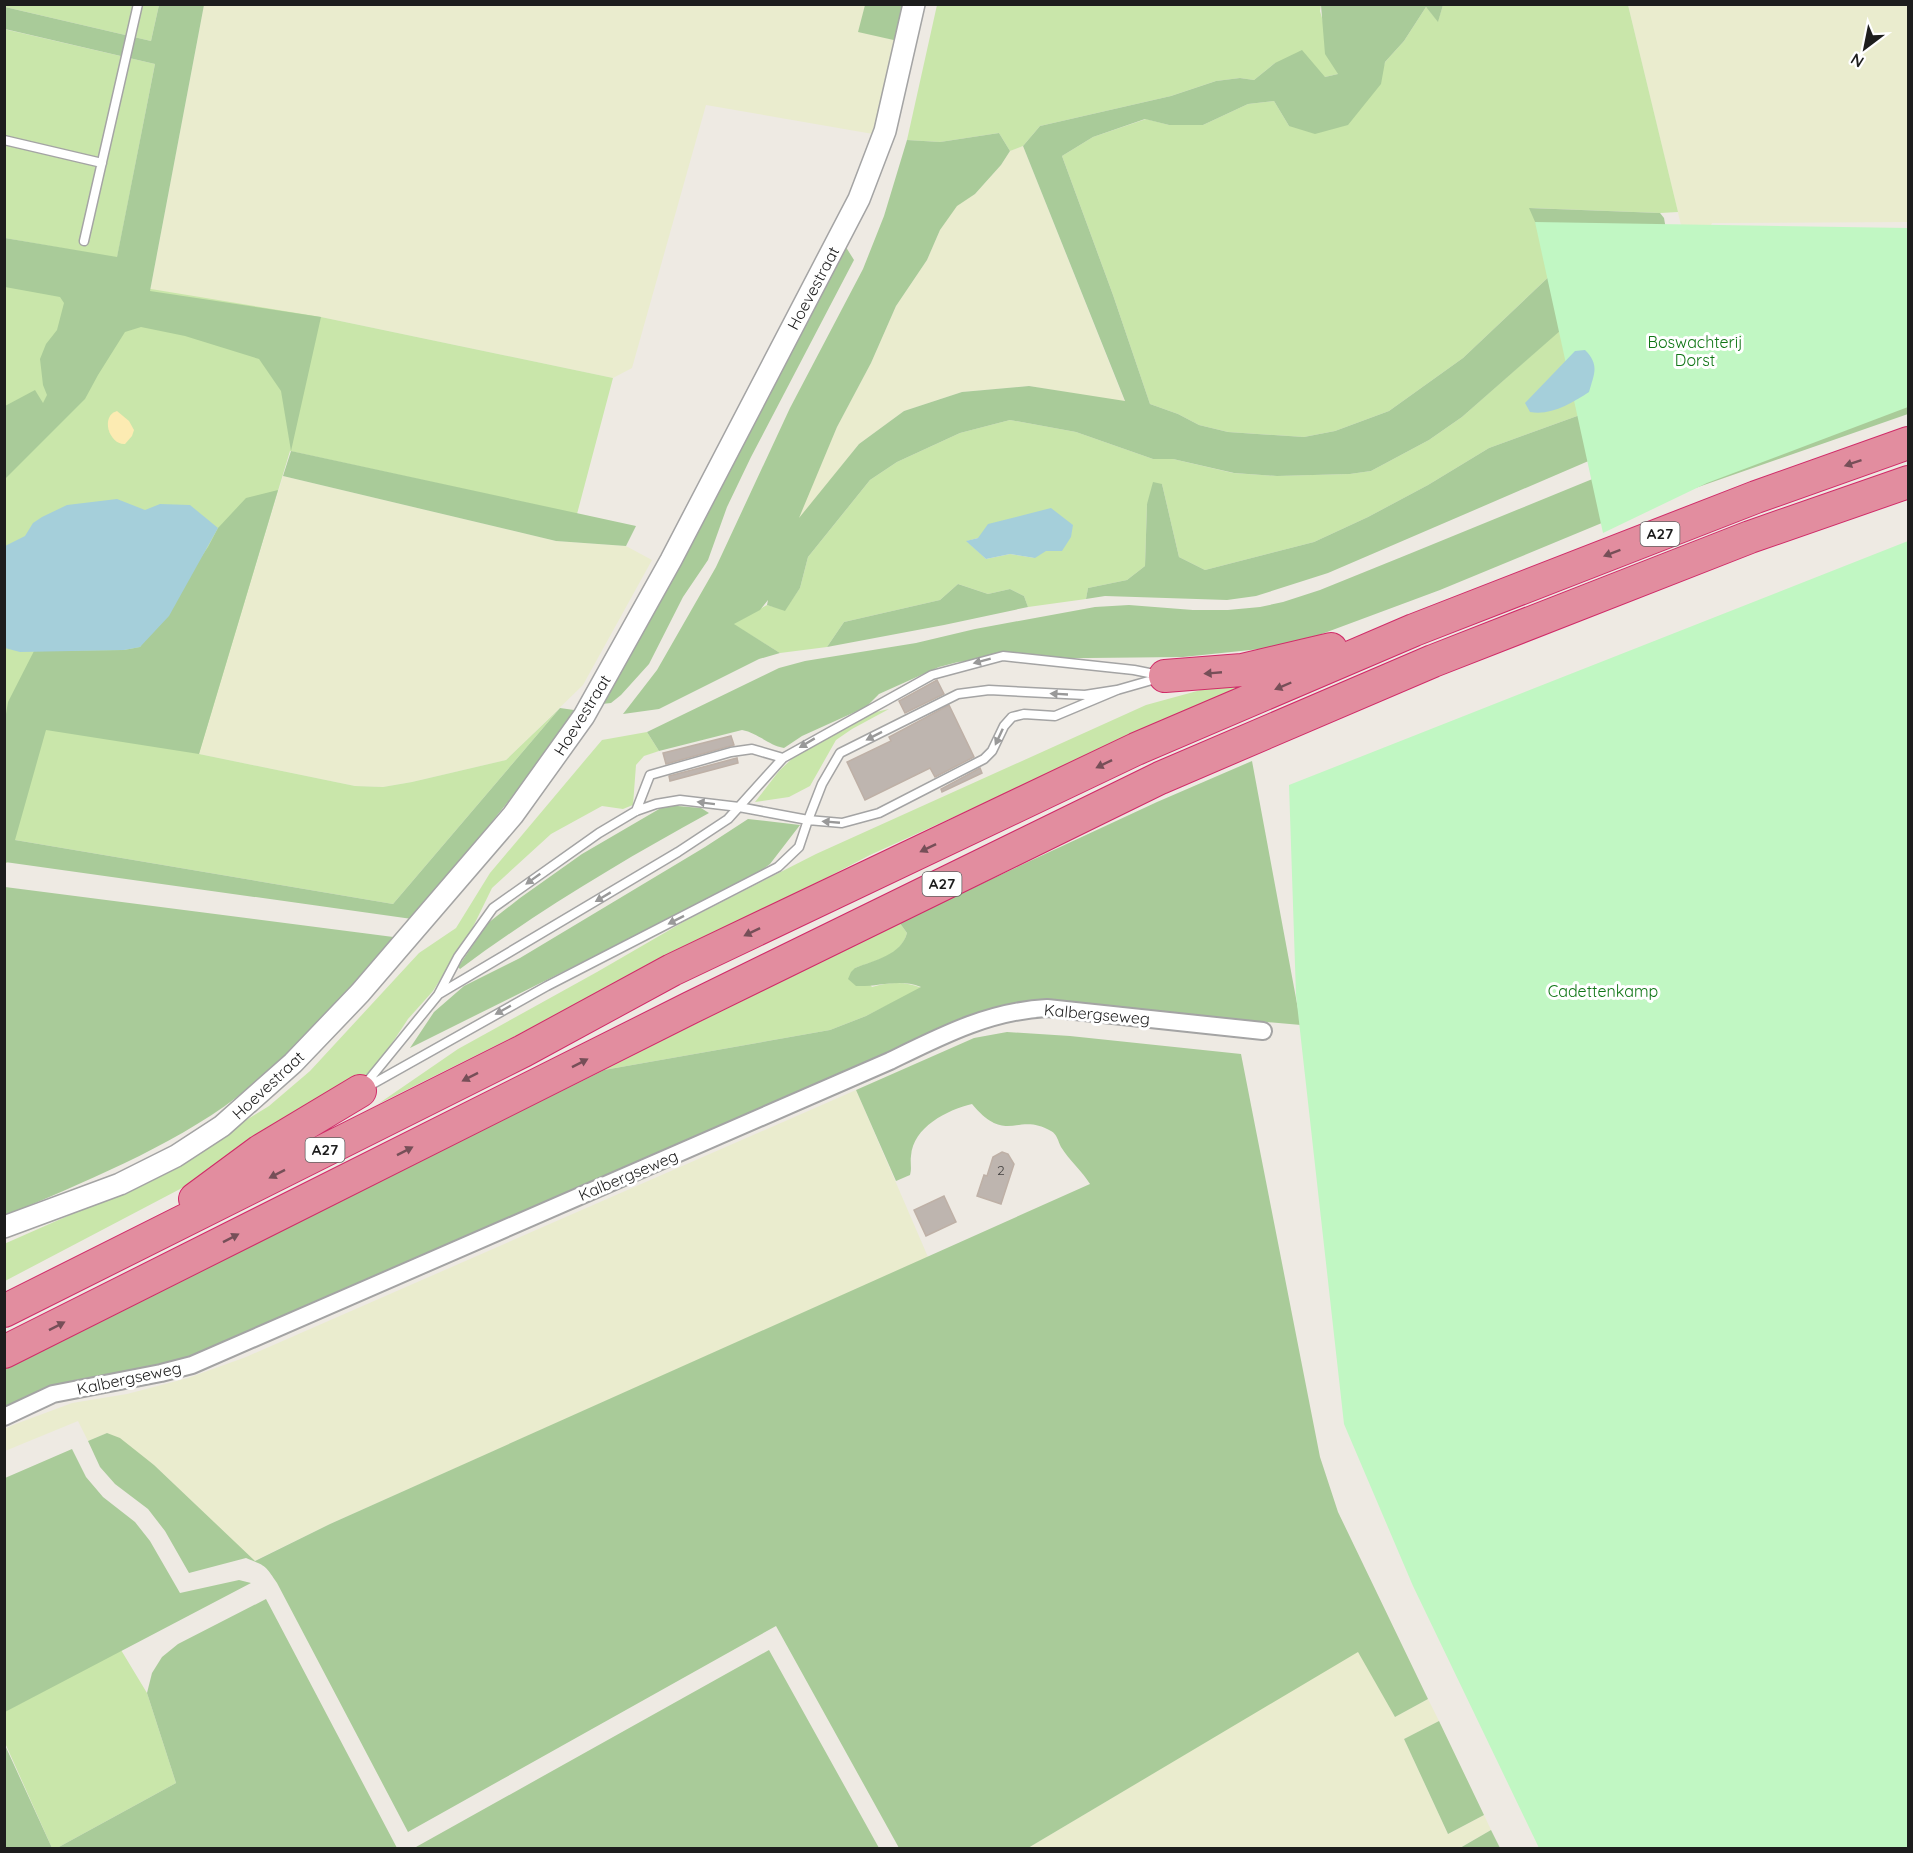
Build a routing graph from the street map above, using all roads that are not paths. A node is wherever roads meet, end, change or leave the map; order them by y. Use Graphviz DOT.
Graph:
graph roads {
  1 [pos="138,4"];
  2 [pos="914,4"];
  3 [pos="4,140"];
  4 [pos="102,163"];
  5 [pos="84,241"];
  6 [pos="1908,443"];
  7 [pos="1908,482"];
  8 [pos="1414,630"];
  9 [pos="1165,676"];
  10 [pos="1117,690"];
  11 [pos="783,758"];
  12 [pos="739,807"];
  13 [pos="636,811"];
  14 [pos="808,820"];
  15 [pos="438,995"];
  16 [pos="1263,1031"];
  17 [pos="360,1091"];
  18 [pos="4,1227"];
  19 [pos="128,1249"];
  20 [pos="4,1311"];
  21 [pos="4,1352"];
  22 [pos="4,1417"];
  1 -- 4 [label="lane"];
  2 -- 18 [label="street, Hoevestraat"];
  3 -- 4 [label="lane"];
  4 -- 5 [label="lane"];
  6 -- 8 [label="highway, A27, one-way"];
  21 -- 7 [label="highway, A27, one-way"];
  8 -- 9 [label="highway, A27, one-way"];
  8 -- 19 [label="highway, A27, one-way"];
  9 -- 10 [label="lane, A27"];
  9 -- 11 [label="lane, A27, one-way"];
  10 -- 14 [label="lane, A27, one-way"];
  10 -- 14 [label="lane, A27, one-way"];
  11 -- 12 [label="lane, A27"];
  11 -- 13 [label="lane"];
  12 -- 13 [label="lane, A27, one-way"];
  12 -- 14 [label="lane, A27"];
  12 -- 15 [label="lane, A27, one-way"];
  13 -- 15 [label="lane, A27, one-way"];
  14 -- 17 [label="lane, A27, one-way"];
  15 -- 17 [label="lane, A27"];
  16 -- 22 [label="street, Kalbergseweg"];
  17 -- 19 [label="highway, A27"];
  19 -- 20 [label="highway, A27"];
}
